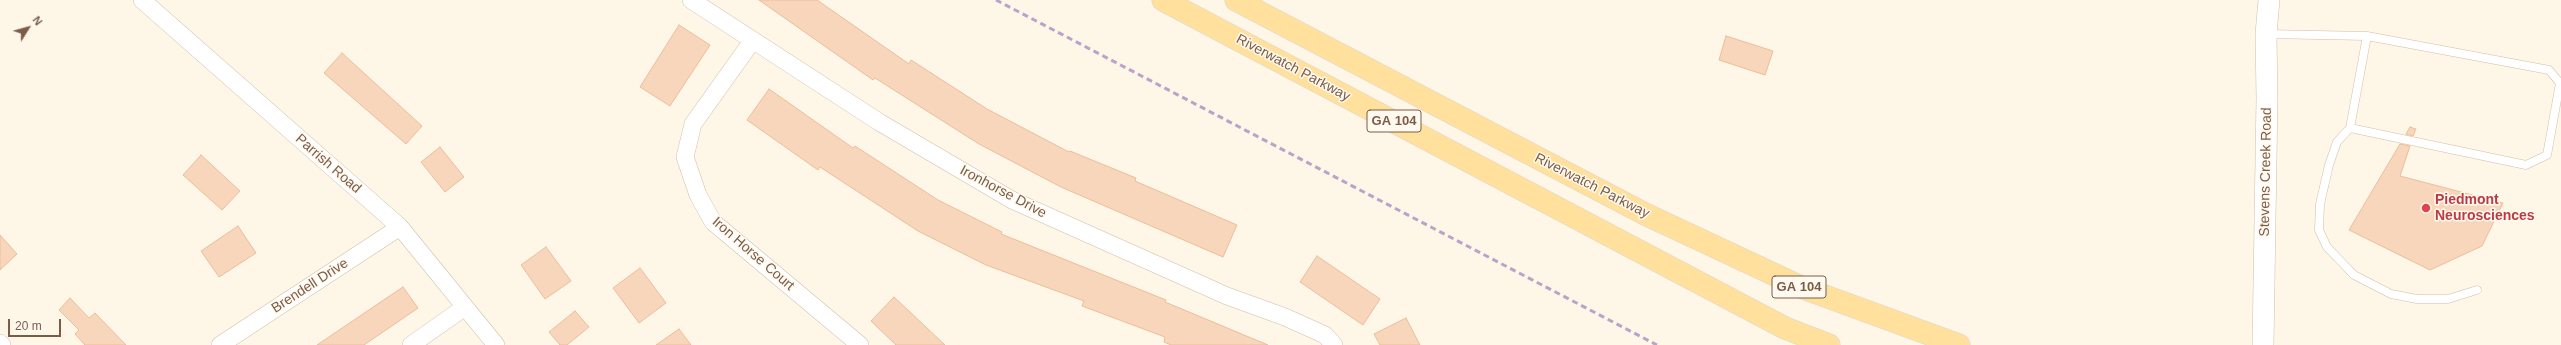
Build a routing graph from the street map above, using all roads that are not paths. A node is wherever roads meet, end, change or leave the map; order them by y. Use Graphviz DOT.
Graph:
graph roads {
  1 [pos="142,0"];
  2 [pos="691,0"];
  3 [pos="1163,0"];
  4 [pos="1236,0"];
  5 [pos="2269,0"];
  6 [pos="2266,34"];
  7 [pos="2367,36"];
  8 [pos="753,40"];
  9 [pos="2350,128"];
  10 [pos="400,227"];
  11 [pos="2476,290"];
  12 [pos="465,307"];
  13 [pos="0,343"];
  14 [pos="2,345"];
  15 [pos="220,345"];
  16 [pos="411,345"];
  17 [pos="496,345"];
  18 [pos="860,345"];
  19 [pos="1334,345"];
  20 [pos="1829,345"];
  21 [pos="1960,345"];
  22 [pos="2263,345"];
  1 -- 10 [label="street, Parrish Road"];
  2 -- 8 [label="street, Ironhorse Drive"];
  3 -- 20 [label="main road, Riverwatch Parkway / GA 104"];
  4 -- 21 [label="main road, Riverwatch Parkway / GA 104"];
  5 -- 6 [label="street, Stevens Creek Road"];
  6 -- 7 [label="lane"];
  6 -- 22 [label="street, Stevens Creek Road"];
  7 -- 9 [label="lane"];
  7 -- 9 [label="lane"];
  8 -- 18 [label="street, Iron Horse Court"];
  8 -- 19 [label="street, Ironhorse Drive"];
  9 -- 11 [label="lane"];
  10 -- 12 [label="street, Parrish Road"];
  10 -- 15 [label="street, Brendell Drive"];
  12 -- 16 [label="street"];
  12 -- 17 [label="street, Parrish Road"];
  13 -- 14 [label="street"];
}
